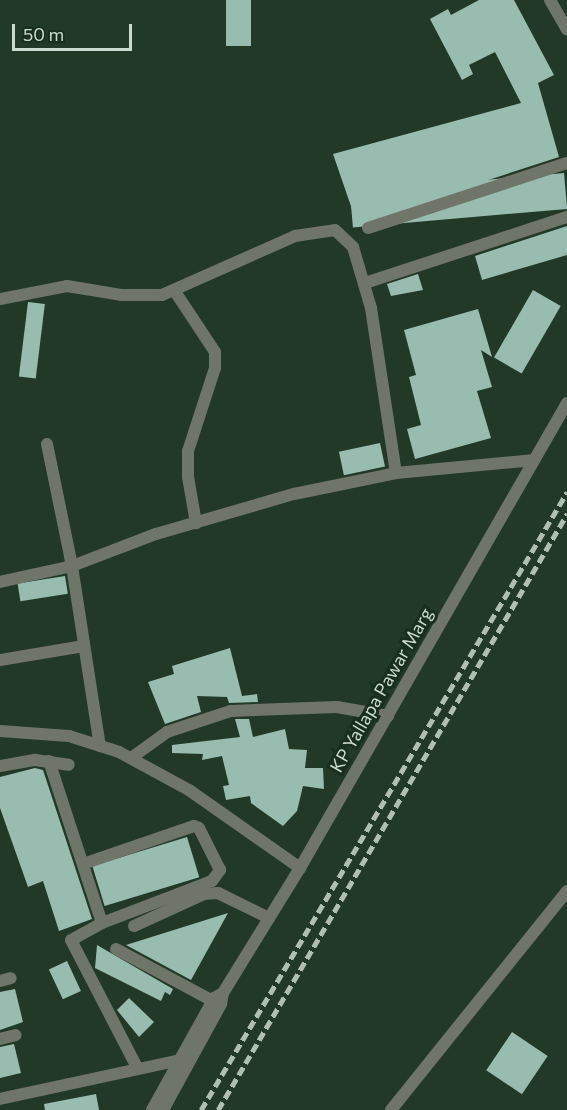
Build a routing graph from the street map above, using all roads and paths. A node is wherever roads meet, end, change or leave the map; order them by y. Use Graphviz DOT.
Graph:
graph roads {
  1 [pos="550,0"];
  2 [pos="566,27"];
  3 [pos="567,163"];
  4 [pos="567,217"];
  5 [pos="368,228"];
  6 [pos="364,284"];
  7 [pos="174,290"];
  8 [pos="0,299"];
  9 [pos="567,403"];
  10 [pos="47,444"];
  11 [pos="534,460"];
  12 [pos="396,473"];
  13 [pos="196,523"];
  14 [pos="72,566"];
  15 [pos="0,582"];
  16 [pos="84,646"];
  17 [pos="0,660"];
  18 [pos="388,716"];
  19 [pos="0,731"];
  20 [pos="100,746"];
  21 [pos="131,758"];
  22 [pos="49,761"];
  23 [pos="69,765"];
  24 [pos="0,766"];
  25 [pos="83,864"];
  26 [pos="300,868"];
  27 [pos="567,891"];
  28 [pos="270,918"];
  29 [pos="102,923"];
  30 [pos="134,926"];
  31 [pos="116,949"];
  32 [pos="223,993"];
  33 [pos="213,1001"];
  34 [pos="16,1035"];
  35 [pos="0,1039"];
  36 [pos="185,1059"];
  37 [pos="138,1069"];
  38 [pos="0,1099"];
  39 [pos="152,1110"];
  40 [pos="164,1110"];
  41 [pos="391,1110"];
  1 -- 2 [label="street"];
  3 -- 5 [label="street"];
  4 -- 6 [label="street"];
  6 -- 7 [label="street"];
  6 -- 12 [label="street"];
  7 -- 8 [label="street"];
  7 -- 13 [label="street"];
  9 -- 11 [label="street, KP Yallapa Pawar Marg"];
  10 -- 14 [label="street"];
  11 -- 12 [label="street"];
  11 -- 18 [label="street, KP Yallapa Pawar Marg"];
  12 -- 13 [label="street"];
  13 -- 14 [label="street"];
  14 -- 15 [label="street"];
  14 -- 16 [label="street"];
  16 -- 17 [label="street"];
  16 -- 20 [label="street"];
  18 -- 21 [label="street"];
  18 -- 26 [label="street, KP Yallapa Pawar Marg"];
  19 -- 20 [label="street"];
  20 -- 21 [label="street"];
  21 -- 26 [label="street"];
  22 -- 23 [label="street"];
  22 -- 24 [label="street"];
  22 -- 25 [label="street"];
  25 -- 29 [label="street"];
  25 -- 29 [label="street"];
  26 -- 28 [label="street, KP Yallapa Pawar Marg"];
  27 -- 41 [label="street"];
  28 -- 30 [label="street"];
  28 -- 32 [label="street, KP Yallapa Pawar Marg"];
  29 -- 37 [label="street"];
  31 -- 33 [label="street"];
  32 -- 33 [label="street, KP Yallapa Pawar Marg"];
  32 -- 36 [label="street, KP Yallapa Pawar Marg"];
  33 -- 36 [label="street, KP Yallapa Pawar Marg"];
  34 -- 35 [label="street"];
  36 -- 37 [label="street"];
  36 -- 39 [label="street, KP Yallapa Pawar Marg"];
  36 -- 40 [label="street, KP Yallapa Pawar Marg"];
  37 -- 38 [label="street"];
}
